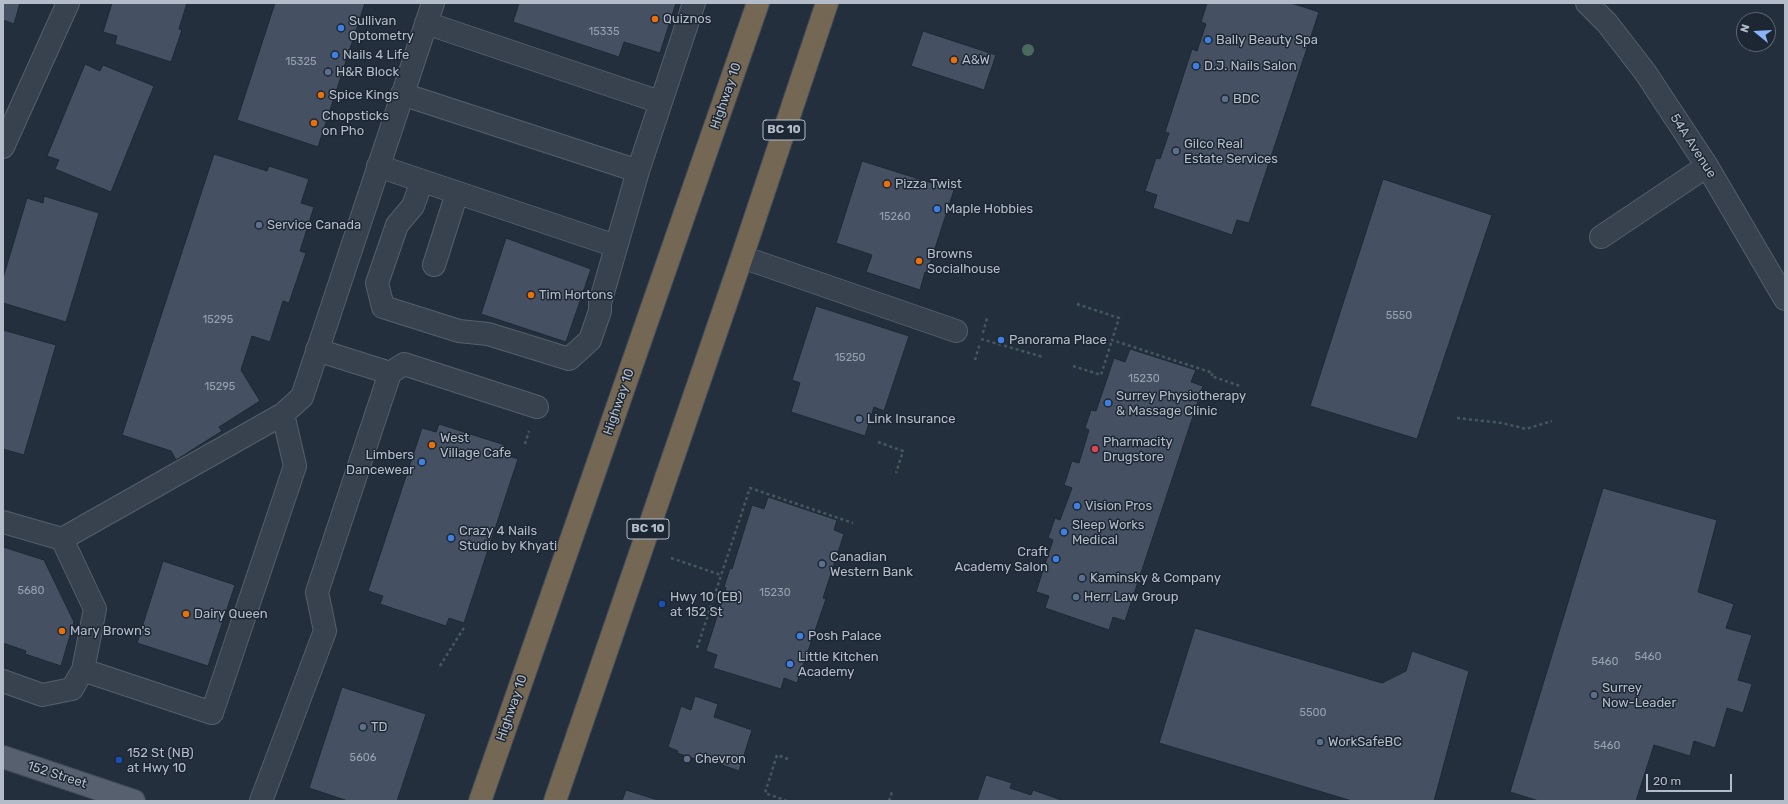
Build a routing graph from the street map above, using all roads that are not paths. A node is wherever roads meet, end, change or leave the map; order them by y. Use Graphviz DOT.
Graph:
graph roads {
  1 [pos="68,3"];
  2 [pos="433,3"];
  3 [pos="694,3"];
  4 [pos="758,3"];
  5 [pos="827,3"];
  6 [pos="1587,3"];
  7 [pos="426,24"];
  8 [pos="402,94"];
  9 [pos="660,102"];
  10 [pos="3,147"];
  11 [pos="378,166"];
  12 [pos="1706,166"];
  13 [pos="638,171"];
  14 [pos="422,181"];
  15 [pos="457,193"];
  16 [pos="1601,237"];
  17 [pos="616,246"];
  18 [pos="742,256"];
  19 [pos="434,265"];
  20 [pos="1785,299"];
  21 [pos="956,331"];
  22 [pos="317,350"];
  23 [pos="390,373"];
  24 [pos="537,407"];
  25 [pos="283,414"];
  26 [pos="3,522"];
  27 [pos="62,539"];
  28 [pos="83,670"];
  29 [pos="3,681"];
  30 [pos="3,757"];
  31 [pos="134,801"];
  32 [pos="261,801"];
  33 [pos="480,801"];
  34 [pos="554,801"];
  1 -- 10 [label="street"];
  2 -- 7 [label="street"];
  3 -- 9 [label="street"];
  4 -- 33 [label="highway, Highway 10"];
  5 -- 18 [label="highway, BC 10"];
  6 -- 12 [label="street, 54A Avenue"];
  7 -- 8 [label="street"];
  7 -- 9 [label="street"];
  8 -- 11 [label="street"];
  8 -- 13 [label="street"];
  9 -- 13 [label="street"];
  11 -- 14 [label="street"];
  11 -- 22 [label="street"];
  12 -- 16 [label="street"];
  12 -- 20 [label="street, 54A Avenue"];
  13 -- 17 [label="street"];
  14 -- 15 [label="street"];
  14 -- 17 [label="street"];
  15 -- 17 [label="street"];
  15 -- 19 [label="street"];
  18 -- 21 [label="street"];
  18 -- 34 [label="highway, BC 10"];
  22 -- 23 [label="street"];
  22 -- 25 [label="street"];
  23 -- 24 [label="street"];
  23 -- 32 [label="street"];
  25 -- 27 [label="street"];
  25 -- 28 [label="street"];
  26 -- 27 [label="street"];
  27 -- 28 [label="street"];
  28 -- 29 [label="street"];
  30 -- 31 [label="main road, 152 Street"];
}
